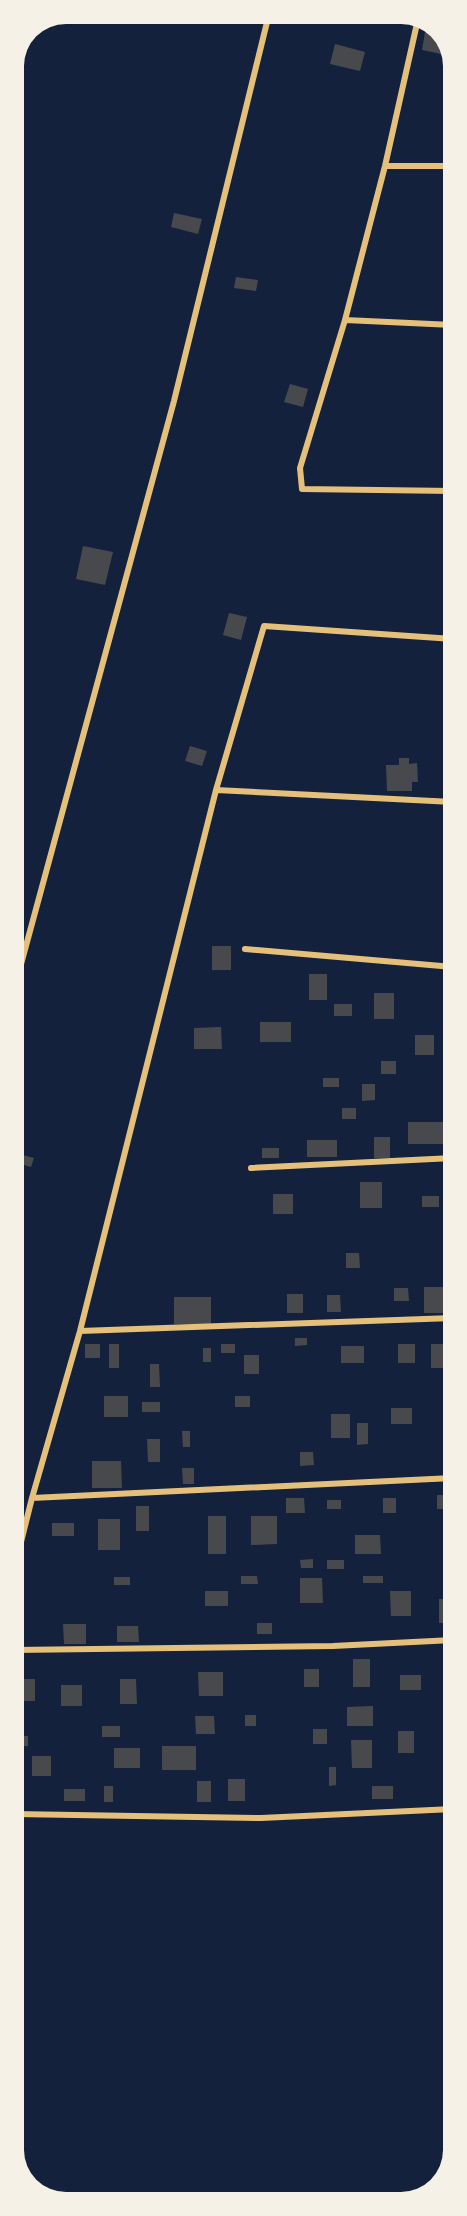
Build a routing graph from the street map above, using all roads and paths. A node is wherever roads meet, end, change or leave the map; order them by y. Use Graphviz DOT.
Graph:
graph roads {
  1 [pos="267,24"];
  2 [pos="416,27"];
  3 [pos="385,166"];
  4 [pos="443,166"];
  5 [pos="345,320"];
  6 [pos="443,325"];
  7 [pos="443,491"];
  8 [pos="443,638"];
  9 [pos="216,790"];
  10 [pos="443,801"];
  11 [pos="245,949"];
  12 [pos="24,953"];
  13 [pos="443,966"];
  14 [pos="443,1158"];
  15 [pos="251,1168"];
  16 [pos="443,1318"];
  17 [pos="80,1331"];
  18 [pos="443,1478"];
  19 [pos="32,1498"];
  20 [pos="24,1530"];
  21 [pos="443,1640"];
  22 [pos="24,1650"];
  23 [pos="443,1809"];
  24 [pos="24,1814"];
  1 -- 12 [label="street"];
  2 -- 3 [label="street"];
  3 -- 4 [label="street"];
  3 -- 5 [label="street"];
  5 -- 6 [label="street"];
  5 -- 7 [label="street"];
  8 -- 9 [label="street"];
  9 -- 10 [label="street"];
  9 -- 17 [label="street"];
  11 -- 13 [label="street"];
  14 -- 15 [label="street"];
  16 -- 17 [label="street"];
  17 -- 19 [label="street"];
  18 -- 19 [label="street"];
  19 -- 20 [label="street"];
  21 -- 22 [label="street"];
  23 -- 24 [label="street"];
}
